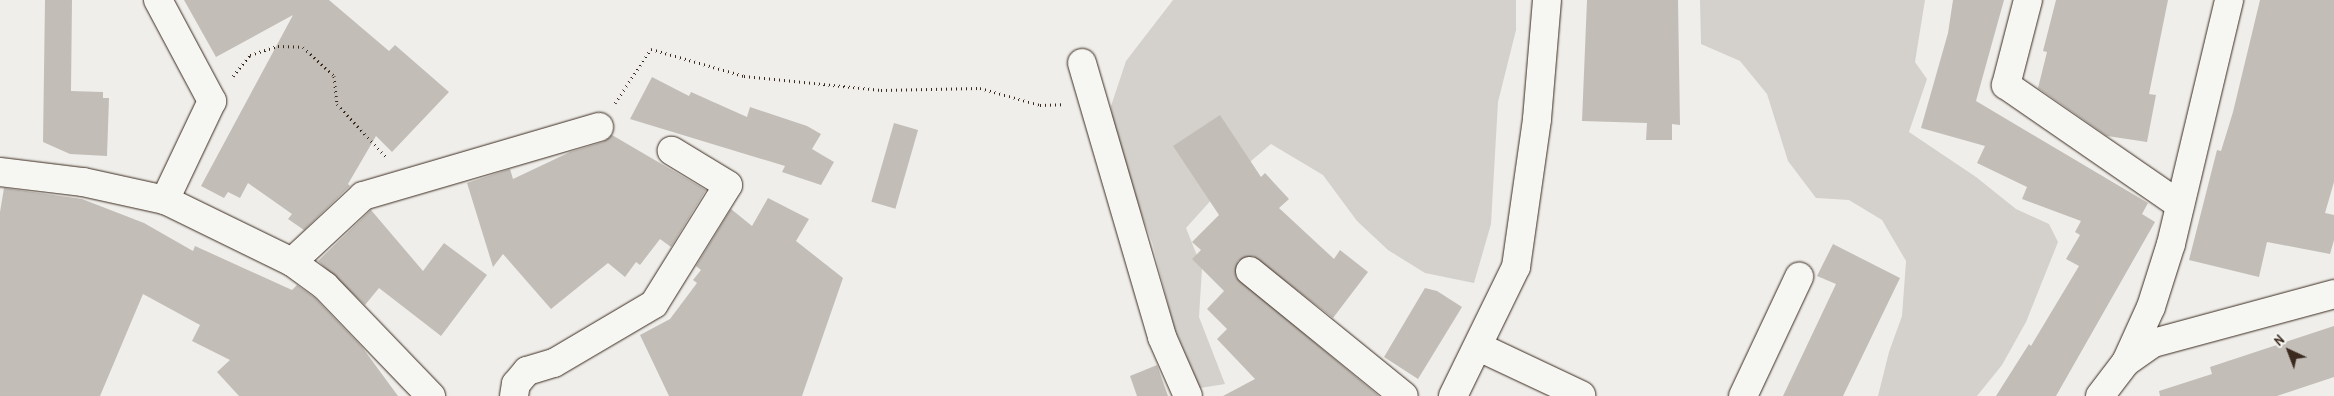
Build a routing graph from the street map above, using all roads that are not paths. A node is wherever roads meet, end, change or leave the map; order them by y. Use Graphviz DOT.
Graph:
graph roads {
  1 [pos="158,0"];
  2 [pos="1546,0"];
  3 [pos="2028,0"];
  4 [pos="2229,0"];
  5 [pos="1087,83"];
  6 [pos="599,126"];
  7 [pos="672,151"];
  8 [pos="0,172"];
  9 [pos="166,200"];
  10 [pos="2180,205"];
  11 [pos="292,262"];
  12 [pos="1250,271"];
  13 [pos="1799,277"];
  14 [pos="2334,294"];
  15 [pos="1479,347"];
  16 [pos="2126,362"];
  17 [pos="1581,395"];
  18 [pos="431,396"];
  19 [pos="514,396"];
  20 [pos="1188,396"];
  21 [pos="1404,396"];
  22 [pos="1453,396"];
  23 [pos="1743,396"];
  24 [pos="2100,396"];
  1 -- 9 [label="street"];
  2 -- 15 [label="street"];
  3 -- 10 [label="street"];
  4 -- 10 [label="street"];
  5 -- 20 [label="street"];
  6 -- 11 [label="street"];
  7 -- 19 [label="street"];
  8 -- 9 [label="street"];
  9 -- 11 [label="street"];
  10 -- 16 [label="street"];
  11 -- 18 [label="street"];
  12 -- 21 [label="street"];
  13 -- 23 [label="street"];
  14 -- 16 [label="street"];
  15 -- 17 [label="street"];
  15 -- 22 [label="street"];
  16 -- 24 [label="street"];
}
